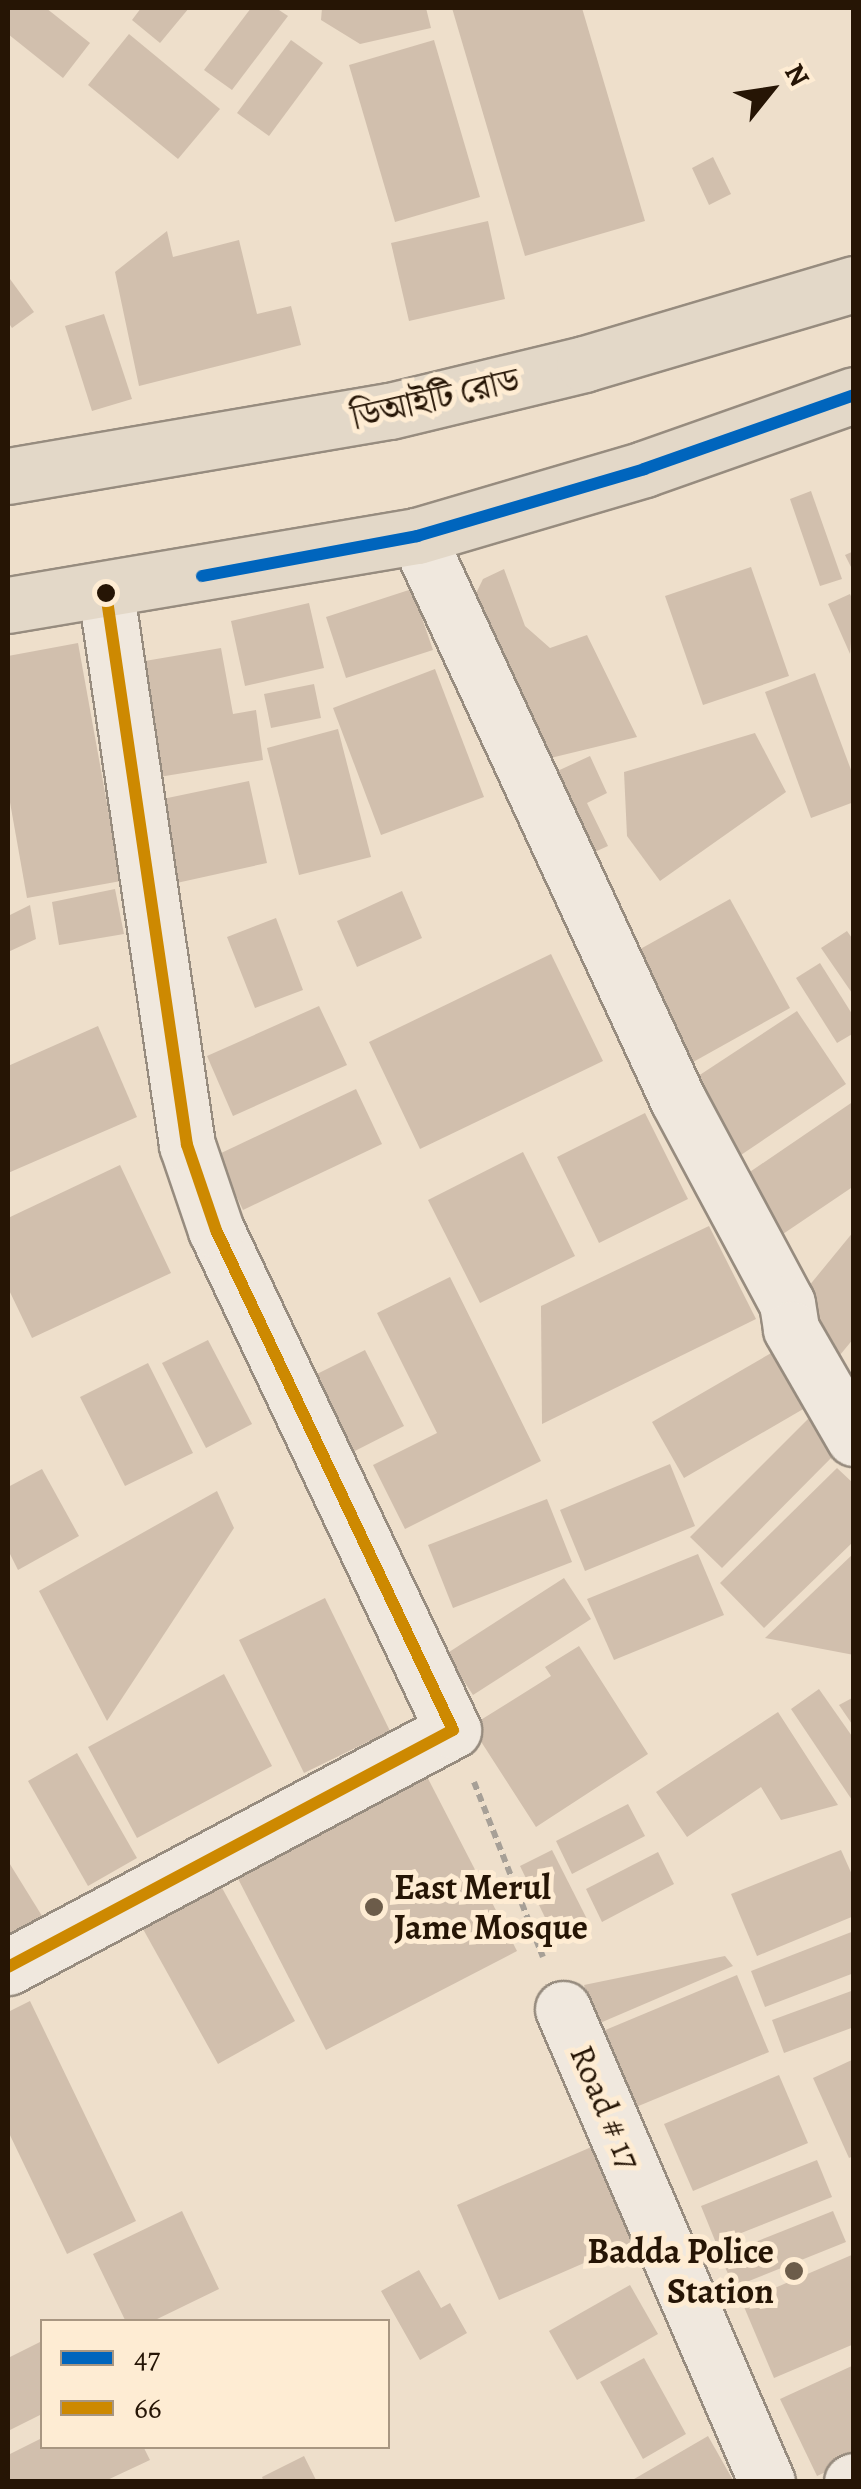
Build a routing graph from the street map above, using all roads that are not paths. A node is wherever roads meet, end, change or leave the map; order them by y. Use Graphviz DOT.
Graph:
graph roads {
  1 [pos="854,284"];
  2 [pos="854,395"];
  3 [pos="8,476"];
  4 [pos="417,536"];
  5 [pos="106,594"];
  6 [pos="8,605"];
  7 [pos="854,1438"];
  8 [pos="8,1967"];
  9 [pos="563,2009"];
  10 [pos="767,2482"];
  1 -- 3 [label="main road, ডিআইটি রোড"];
  2 -- 4 [label="main road"];
  4 -- 5 [label="main road"];
  4 -- 7 [label="street"];
  5 -- 6 [label="main road"];
  5 -- 8 [label="street"];
  9 -- 10 [label="street, Road # 17"];
}
